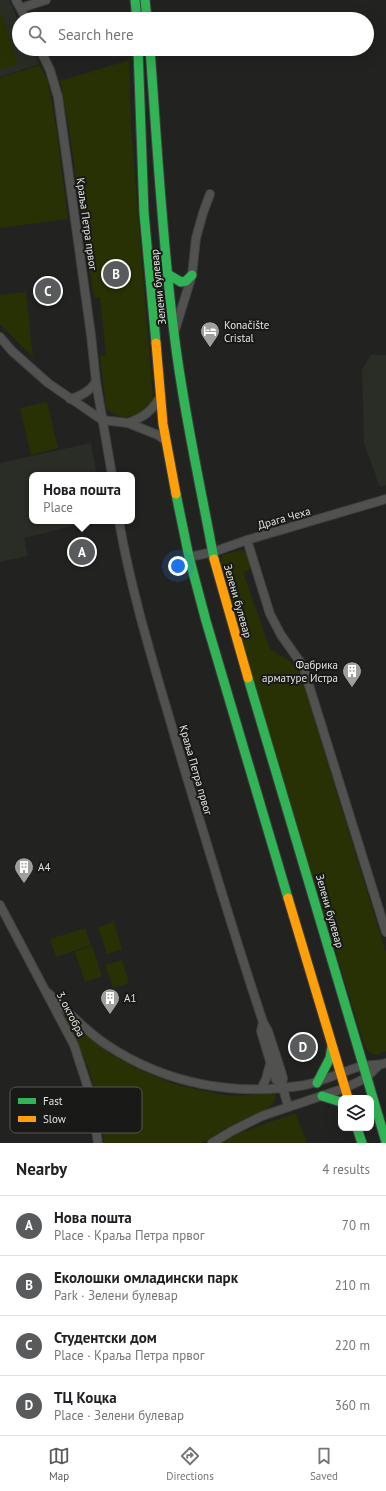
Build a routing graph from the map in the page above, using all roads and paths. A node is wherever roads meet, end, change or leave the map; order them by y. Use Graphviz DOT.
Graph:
graph roads {
  1 [pos="16,0"];
  2 [pos="46,0"];
  3 [pos="135,0"];
  4 [pos="145,0"];
  5 [pos="21,8"];
  6 [pos="23,12"];
  7 [pos="136,12"];
  8 [pos="147,12"];
  9 [pos="43,56"];
  10 [pos="138,56"];
  11 [pos="151,56"];
  12 [pos="210,194"];
  13 [pos="169,275"];
  14 [pos="192,275"];
  15 [pos="174,333"];
  16 [pos="0,337"];
  17 [pos="96,382"];
  18 [pos="160,397"];
  19 [pos="70,399"];
  20 [pos="102,420"];
  21 [pos="128,423"];
  22 [pos="166,440"];
  23 [pos="111,472"];
  24 [pos="386,499"];
  25 [pos="121,524"];
  26 [pos="247,540"];
  27 [pos="213,552"];
  28 [pos="189,557"];
  29 [pos="0,905"];
  30 [pos="386,932"];
  31 [pos="48,993"];
  32 [pos="263,1022"];
  33 [pos="332,1043"];
  34 [pos="270,1061"];
  35 [pos="386,1063"];
  36 [pos="363,1066"];
  37 [pos="378,1066"];
  38 [pos="340,1074"];
  39 [pos="366,1078"];
  40 [pos="316,1082"];
  41 [pos="282,1086"];
  42 [pos="88,1087"];
  43 [pos="345,1088"];
  44 [pos="261,1089"];
  45 [pos="347,1095"];
  46 [pos="322,1096"];
  47 [pos="338,1101"];
  48 [pos="288,1106"];
  49 [pos="358,1131"];
  50 [pos="96,1133"];
  51 [pos="386,1142"];
  52 [pos="98,1143"];
  53 [pos="212,1143"];
  54 [pos="362,1143"];
  1 -- 5 [label="street"];
  2 -- 5 [label="street"];
  3 -- 7 [label="street"];
  4 -- 8 [label="street"];
  5 -- 6 [label="street"];
  9 -- 17 [label="street, Краља Петра првог"];
  10 -- 18 [label="street, Зелени булевар"];
  11 -- 13 [label="street, Зелени булевар"];
  12 -- 14 [label="street"];
  13 -- 14 [label="street"];
  13 -- 15 [label="street, Зелени булевар"];
  14 -- 15 [label="street"];
  15 -- 27 [label="street, Зелени булевар"];
  16 -- 19 [label="street"];
  17 -- 19 [label="street"];
  17 -- 20 [label="street, Краља Петра првог"];
  18 -- 21 [label="street"];
  18 -- 22 [label="street, Зелени булевар"];
  19 -- 20 [label="street"];
  20 -- 21 [label="street"];
  20 -- 23 [label="street, Краља Петра првог"];
  21 -- 22 [label="street"];
  22 -- 28 [label="street, Зелени булевар"];
  24 -- 26 [label="street, Драга Чеха"];
  25 -- 32 [label="street, Краља Петра првог"];
  26 -- 27 [label="street, Драга Чеха"];
  26 -- 30 [label="street"];
  27 -- 28 [label="street, Драга Чеха"];
  27 -- 36 [label="street, Зелени булевар"];
  28 -- 33 [label="street, Зелени булевар"];
  29 -- 31 [label="street, 3. октобра"];
  31 -- 42 [label="street, 3. октобра"];
  31 -- 44 [label="street"];
  32 -- 34 [label="street, Краља Петра првог"];
  32 -- 41 [label="street, Краља Петра првог"];
  33 -- 38 [label="street, Зелени булевар"];
  33 -- 40 [label="street"];
  34 -- 41 [label="street, Краља Петра првог"];
  34 -- 44 [label="street"];
  35 -- 37 [label="street"];
  36 -- 37 [label="street"];
  36 -- 38 [label="street"];
  36 -- 39 [label="street, Зелени булевар"];
  37 -- 39 [label="street"];
  38 -- 40 [label="street"];
  38 -- 43 [label="street, Зелени булевар"];
  39 -- 43 [label="street"];
  39 -- 51 [label="street, Зелени булевар"];
  40 -- 41 [label="street"];
  41 -- 44 [label="street"];
  41 -- 48 [label="street, Краља Петра првог"];
  43 -- 45 [label="street, Зелени булевар"];
  43 -- 46 [label="street"];
  46 -- 47 [label="street"];
  46 -- 48 [label="street"];
  48 -- 53 [label="street"];
  49 -- 54 [label="street"];
  50 -- 52 [label="street, 3. октобра"];
}
